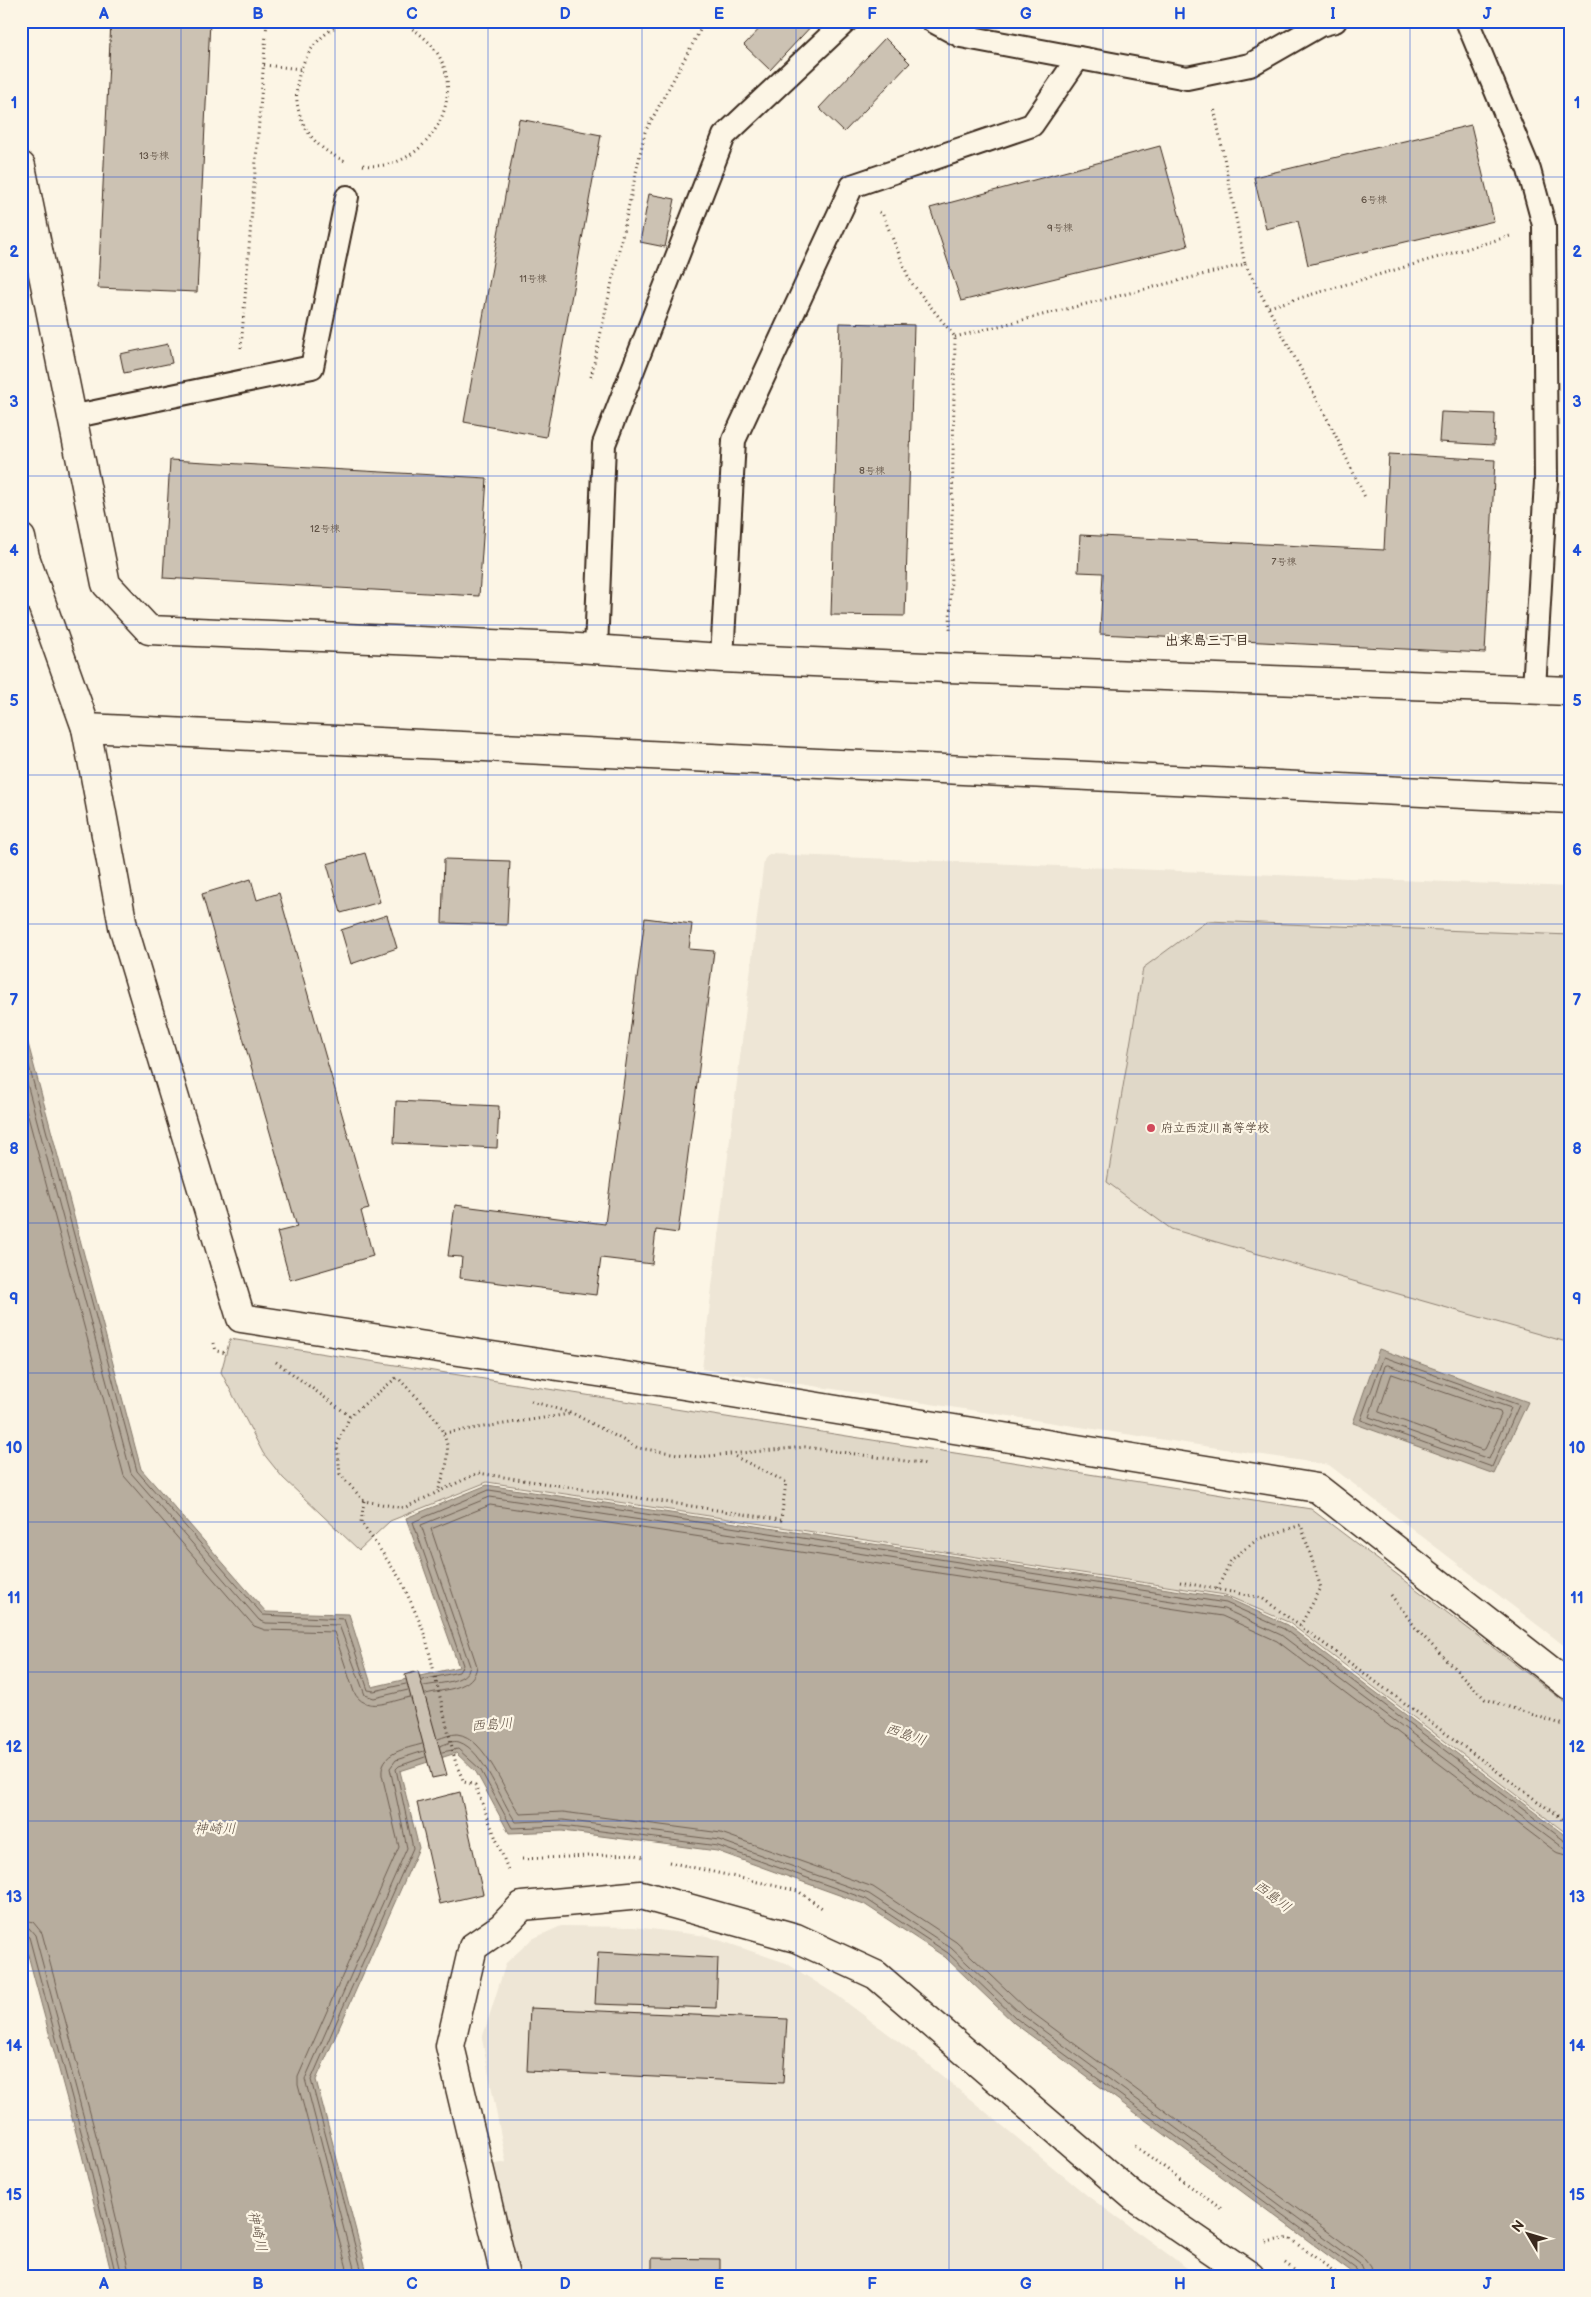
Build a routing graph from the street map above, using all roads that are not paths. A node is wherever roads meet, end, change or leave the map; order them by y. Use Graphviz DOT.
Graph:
graph roads {
  1 [pos="846,21"];
  2 [pos="933,21"];
  3 [pos="1335,21"];
  4 [pos="1467,21"];
  5 [pos="1078,58"];
  6 [pos="21,166"];
  7 [pos="347,197"];
  8 [pos="70,417"];
  9 [pos="21,538"];
  10 [pos="596,650"];
  11 [pos="722,658"];
  12 [pos="1534,689"];
  13 [pos="1570,691"];
  14 [pos="86,728"];
  15 [pos="1570,799"];
  16 [pos="1570,1686"];
  17 [pos="505,2276"];
  18 [pos="1250,2276"];
  1 -- 10 [label="lane"];
  2 -- 5 [label="lane"];
  3 -- 5 [label="lane"];
  4 -- 12 [label="lane"];
  5 -- 11 [label="lane"];
  6 -- 8 [label="street"];
  7 -- 8 [label="lane"];
  8 -- 10 [label="street"];
  9 -- 14 [label="street"];
  10 -- 11 [label="street"];
  11 -- 12 [label="street"];
  12 -- 13 [label="street"];
  14 -- 15 [label="street"];
  14 -- 16 [label="street"];
  17 -- 18 [label="street"];
}
